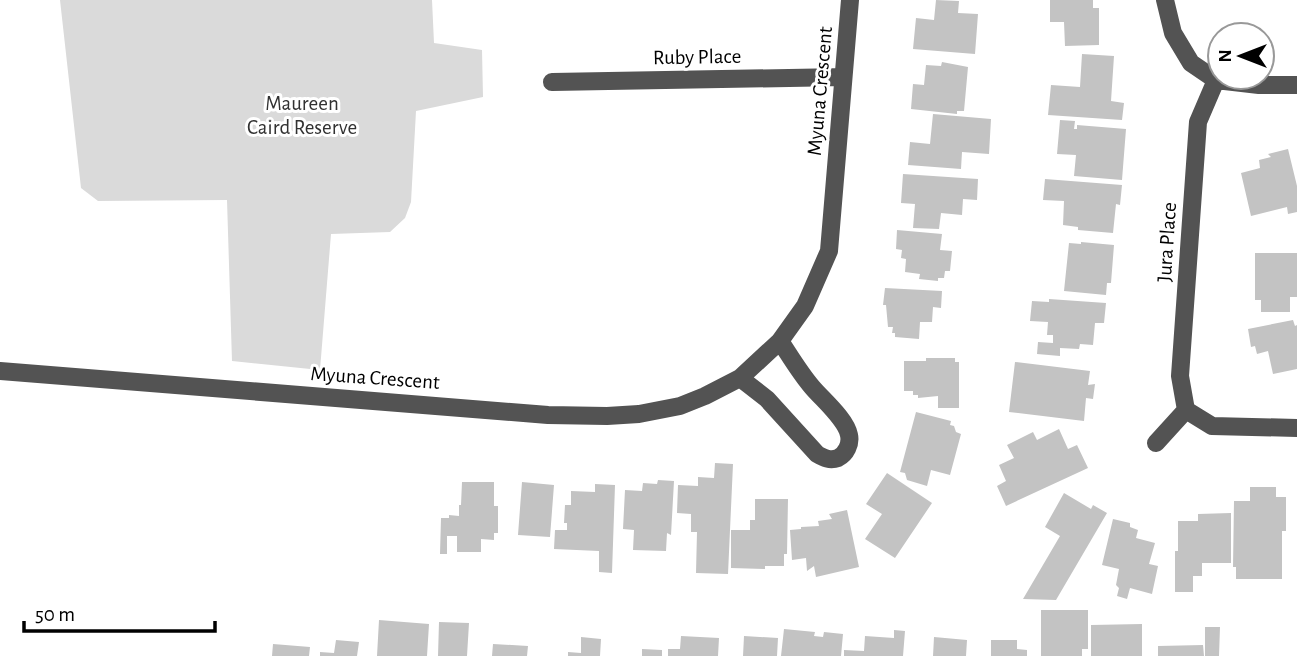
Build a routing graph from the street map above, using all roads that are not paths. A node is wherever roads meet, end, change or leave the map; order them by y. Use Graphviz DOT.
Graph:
graph roads {
  1 [pos="850,0"];
  2 [pos="1165,0"];
  3 [pos="1206,73"];
  4 [pos="843,77"];
  5 [pos="552,82"];
  6 [pos="1276,85"];
  7 [pos="1297,85"];
  8 [pos="1211,91"];
  9 [pos="780,341"];
  10 [pos="0,372"];
  11 [pos="740,378"];
  12 [pos="1186,410"];
  13 [pos="1297,428"];
  14 [pos="1156,443"];
  1 -- 4 [label="street, Myuna Crescent"];
  2 -- 3 [label="street"];
  4 -- 5 [label="street, Ruby Place"];
  4 -- 9 [label="street, Myuna Crescent"];
  6 -- 7 [label="street"];
  8 -- 12 [label="street, Jura Place"];
  9 -- 11 [label="street, Myuna Crescent"];
  9 -- 11 [label="street"];
  10 -- 11 [label="street, Myuna Crescent"];
  12 -- 13 [label="street"];
  12 -- 14 [label="street"];
}
